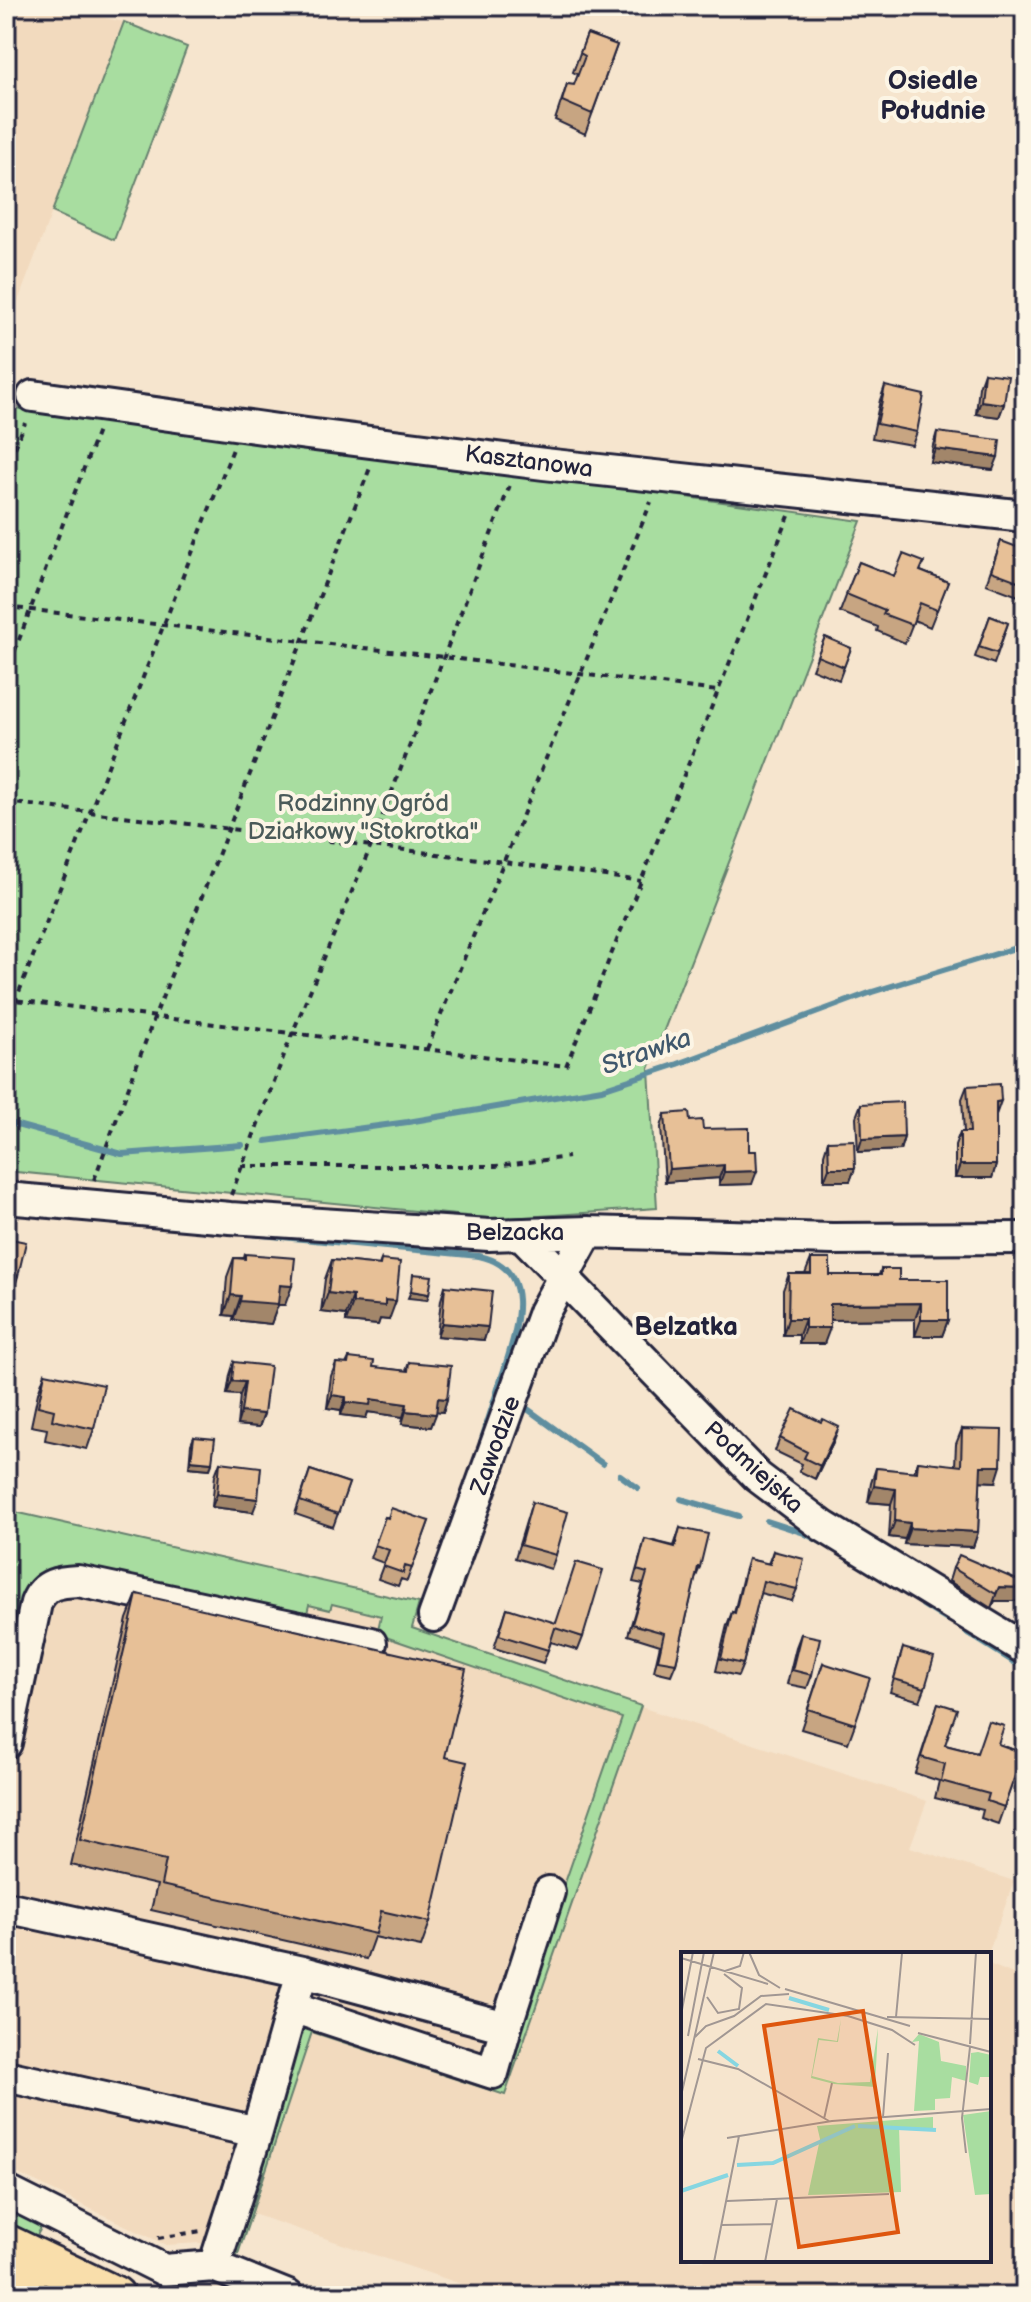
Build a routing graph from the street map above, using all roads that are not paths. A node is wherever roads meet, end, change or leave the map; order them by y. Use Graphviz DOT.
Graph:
graph roads {
  1 [pos="29,410"];
  2 [pos="1025,516"];
  3 [pos="6,1198"];
  4 [pos="588,1232"];
  5 [pos="522,1235"];
  6 [pos="1025,1238"];
  7 [pos="562,1277"];
  8 [pos="434,1616"];
  9 [pos="371,1643"];
  10 [pos="1025,1649"];
  11 [pos="6,1743"];
  12 [pos="549,1892"];
  13 [pos="6,1907"];
  14 [pos="302,1972"];
  15 [pos="292,2007"];
  16 [pos="506,2027"];
  17 [pos="6,2076"];
  18 [pos="257,2132"];
  19 [pos="6,2191"];
  20 [pos="6,2244"];
  21 [pos="214,2266"];
  22 [pos="6,2285"];
  23 [pos="30,2296"];
  24 [pos="115,2296"];
  25 [pos="288,2296"];
  1 -- 2 [label="street, Kasztanowa"];
  3 -- 5 [label="street, Belzacka"];
  4 -- 5 [label="street, Belzacka"];
  4 -- 6 [label="street, Belzacka"];
  4 -- 7 [label="street, Zawodzie"];
  5 -- 7 [label="street, Podmiejska"];
  7 -- 8 [label="street, Zawodzie"];
  7 -- 10 [label="street, Podmiejska"];
  9 -- 11 [label="street"];
  12 -- 16 [label="street"];
  13 -- 14 [label="street"];
  14 -- 15 [label="street"];
  14 -- 16 [label="street"];
  15 -- 16 [label="street"];
  15 -- 18 [label="street"];
  17 -- 18 [label="street"];
  18 -- 21 [label="street"];
  19 -- 21 [label="street"];
  20 -- 24 [label="main road"];
  21 -- 25 [label="street"];
  22 -- 23 [label="main road"];
}
